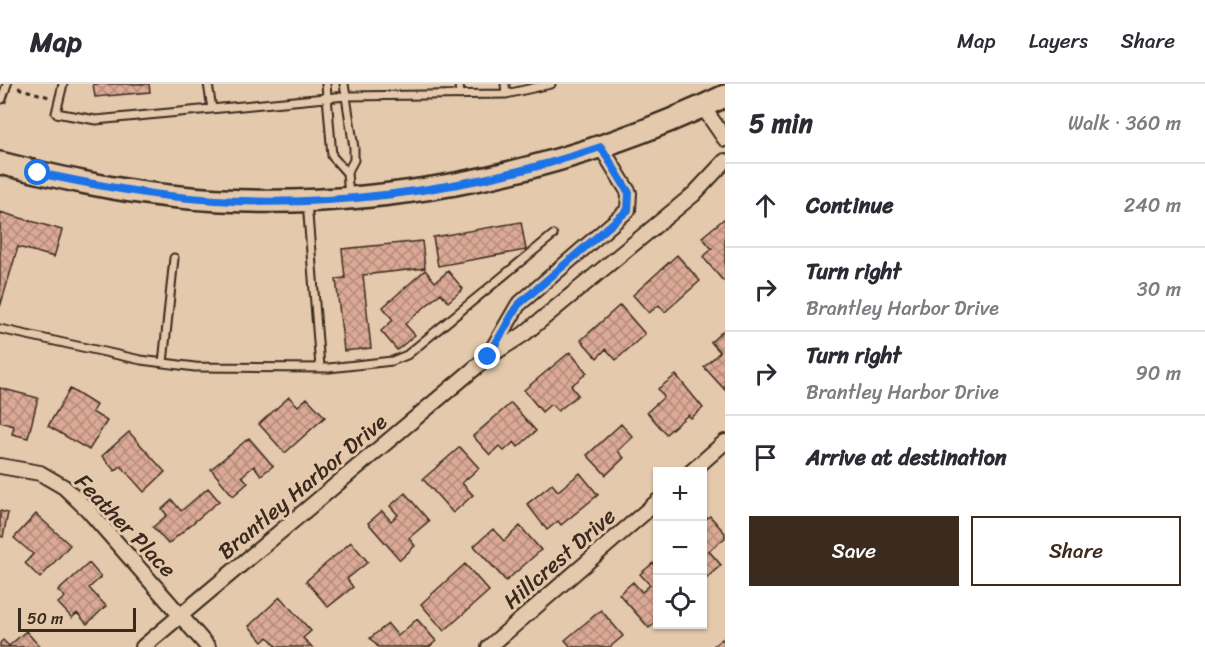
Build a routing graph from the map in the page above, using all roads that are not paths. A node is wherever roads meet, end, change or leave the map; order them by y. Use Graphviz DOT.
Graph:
graph roads {
  1 [pos="63,84"];
  2 [pos="208,84"];
  3 [pos="326,84"];
  4 [pos="344,84"];
  5 [pos="459,84"];
  6 [pos="505,84"];
  7 [pos="551,84"];
  8 [pos="10,85"];
  9 [pos="506,94"];
  10 [pos="460,95"];
  11 [pos="346,96"];
  12 [pos="725,96"];
  13 [pos="328,97"];
  14 [pos="0,98"];
  15 [pos="703,107"];
  16 [pos="212,110"];
  17 [pos="725,139"];
  18 [pos="601,147"];
  19 [pos="725,161"];
  20 [pos="0,163"];
  21 [pos="347,172"];
  22 [pos="349,197"];
  23 [pos="307,200"];
  24 [pos="553,235"];
  25 [pos="174,258"];
  26 [pos="0,329"];
  27 [pos="488,357"];
  28 [pos="163,363"];
  29 [pos="320,368"];
  30 [pos="725,442"];
  31 [pos="0,466"];
  32 [pos="697,467"];
  33 [pos="653,504"];
  34 [pos="181,614"];
  35 [pos="143,647"];
  36 [pos="208,647"];
  37 [pos="489,647"];
  1 -- 16 [label="lane"];
  2 -- 16 [label="lane"];
  3 -- 13 [label="lane"];
  4 -- 11 [label="lane"];
  5 -- 10 [label="lane"];
  6 -- 9 [label="lane"];
  7 -- 9 [label="lane"];
  8 -- 14 [label="lane"];
  9 -- 10 [label="lane"];
  10 -- 11 [label="lane"];
  11 -- 13 [label="lane"];
  11 -- 21 [label="lane"];
  12 -- 15 [label="main road"];
  13 -- 16 [label="lane"];
  13 -- 21 [label="lane"];
  15 -- 17 [label="street"];
  15 -- 18 [label="main road"];
  18 -- 22 [label="main road"];
  18 -- 27 [label="street, Brantley Harbor Drive"];
  19 -- 27 [label="street, Brantley Harbor Drive"];
  20 -- 23 [label="main road"];
  21 -- 22 [label="lane"];
  22 -- 23 [label="main road"];
  23 -- 29 [label="lane"];
  24 -- 29 [label="lane"];
  25 -- 28 [label="lane"];
  26 -- 28 [label="lane"];
  27 -- 34 [label="street, Brantley Harbor Drive"];
  28 -- 29 [label="lane"];
  30 -- 32 [label="street"];
  31 -- 34 [label="street, Feather Place"];
  33 -- 37 [label="street, Hillcrest Drive"];
  34 -- 35 [label="street, Brantley Harbor Drive"];
  34 -- 36 [label="street, Feather Place"];
}
